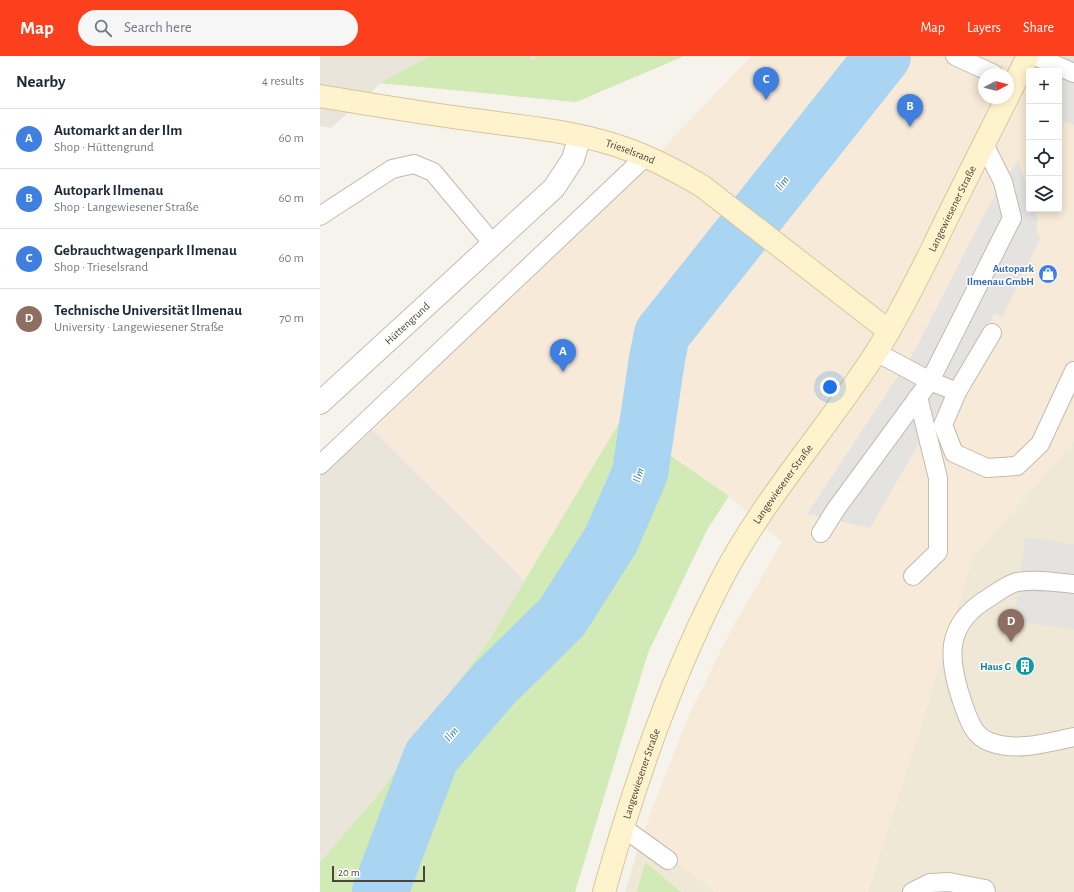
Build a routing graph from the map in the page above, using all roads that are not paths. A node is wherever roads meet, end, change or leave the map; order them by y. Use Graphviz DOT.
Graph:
graph roads {
  1 [pos="955,56"];
  2 [pos="1028,56"];
  3 [pos="1035,56"];
  4 [pos="981,68"];
  5 [pos="1074,72"];
  6 [pos="1014,81"];
  7 [pos="320,96"];
  8 [pos="1003,104"];
  9 [pos="580,136"];
  10 [pos="984,144"];
  11 [pos="645,156"];
  12 [pos="320,216"];
  13 [pos="494,245"];
  14 [pos="889,331"];
  15 [pos="992,333"];
  16 [pos="876,352"];
  17 [pos="1074,371"];
  18 [pos="930,381"];
  19 [pos="957,392"];
  20 [pos="918,398"];
  21 [pos="320,403"];
  22 [pos="320,465"];
  23 [pos="821,532"];
  24 [pos="913,576"];
  25 [pos="1074,584"];
  26 [pos="1074,737"];
  27 [pos="622,827"];
  28 [pos="668,860"];
  29 [pos="604,892"];
  30 [pos="912,892"];
  31 [pos="986,892"];
  1 -- 4 [label="lane"];
  2 -- 6 [label="main road, Langewiesener Straße"];
  3 -- 5 [label="lane"];
  7 -- 9 [label="main road, Trieselsrand"];
  8 -- 10 [label="main road, Langewiesener Straße"];
  9 -- 11 [label="main road, Trieselsrand"];
  9 -- 13 [label="street, Hüttengrund"];
  10 -- 14 [label="main road, Langewiesener Straße"];
  10 -- 18 [label="lane"];
  11 -- 14 [label="main road, Trieselsrand"];
  11 -- 22 [label="lane"];
  12 -- 13 [label="lane"];
  13 -- 21 [label="street, Hüttengrund"];
  14 -- 16 [label="main road, Langewiesener Straße"];
  15 -- 19 [label="lane"];
  16 -- 18 [label="lane"];
  16 -- 27 [label="main road, Langewiesener Straße"];
  17 -- 19 [label="lane"];
  18 -- 19 [label="lane"];
  18 -- 20 [label="lane"];
  20 -- 23 [label="lane"];
  20 -- 24 [label="lane"];
  25 -- 26 [label="lane"];
  27 -- 28 [label="lane"];
  27 -- 29 [label="main road, Langewiesener Straße"];
  30 -- 31 [label="lane"];
}
